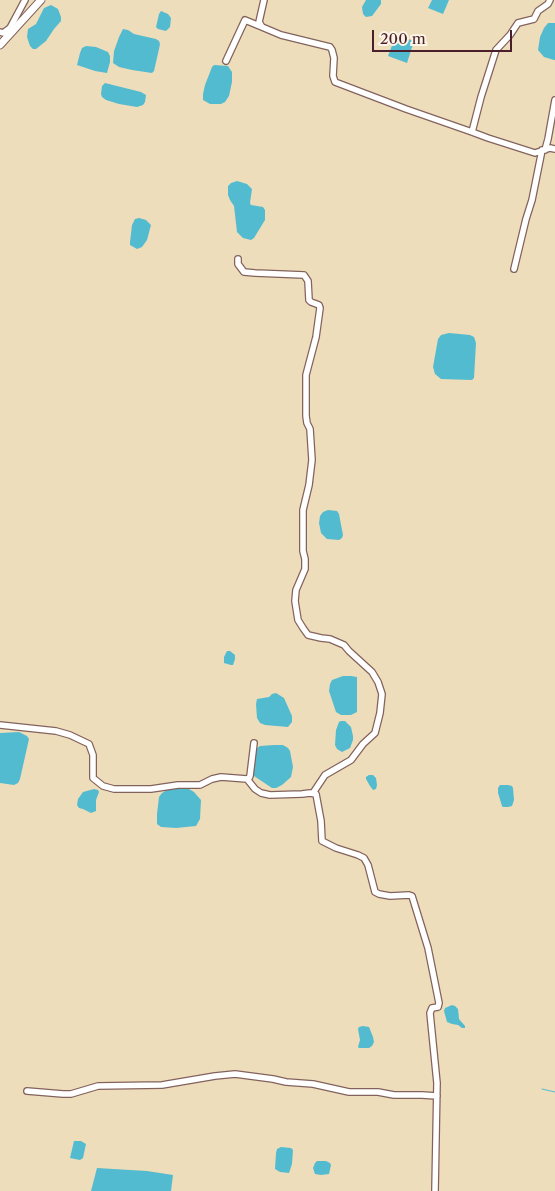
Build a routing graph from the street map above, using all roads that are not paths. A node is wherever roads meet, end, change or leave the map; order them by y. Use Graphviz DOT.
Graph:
graph roads {
  1 [pos="25,0"];
  2 [pos="41,0"];
  3 [pos="264,0"];
  4 [pos="550,0"];
  5 [pos="262,27"];
  6 [pos="0,32"];
  7 [pos="0,46"];
  8 [pos="226,62"];
  9 [pos="555,100"];
  10 [pos="472,132"];
  11 [pos="555,149"];
  12 [pos="544,150"];
  13 [pos="238,259"];
  14 [pos="514,269"];
  15 [pos="0,725"];
  16 [pos="254,742"];
  17 [pos="247,779"];
  18 [pos="313,793"];
  19 [pos="27,1091"];
  20 [pos="436,1096"];
  21 [pos="435,1191"];
  1 -- 6 [label="street"];
  2 -- 7 [label="main road"];
  3 -- 5 [label="street"];
  4 -- 10 [label="street"];
  5 -- 8 [label="street"];
  5 -- 10 [label="street"];
  9 -- 12 [label="street"];
  10 -- 12 [label="street"];
  11 -- 12 [label="street"];
  12 -- 14 [label="street"];
  13 -- 18 [label="street"];
  15 -- 17 [label="street"];
  16 -- 17 [label="street"];
  17 -- 18 [label="street"];
  18 -- 20 [label="street"];
  19 -- 20 [label="street"];
  20 -- 21 [label="street"];
}
